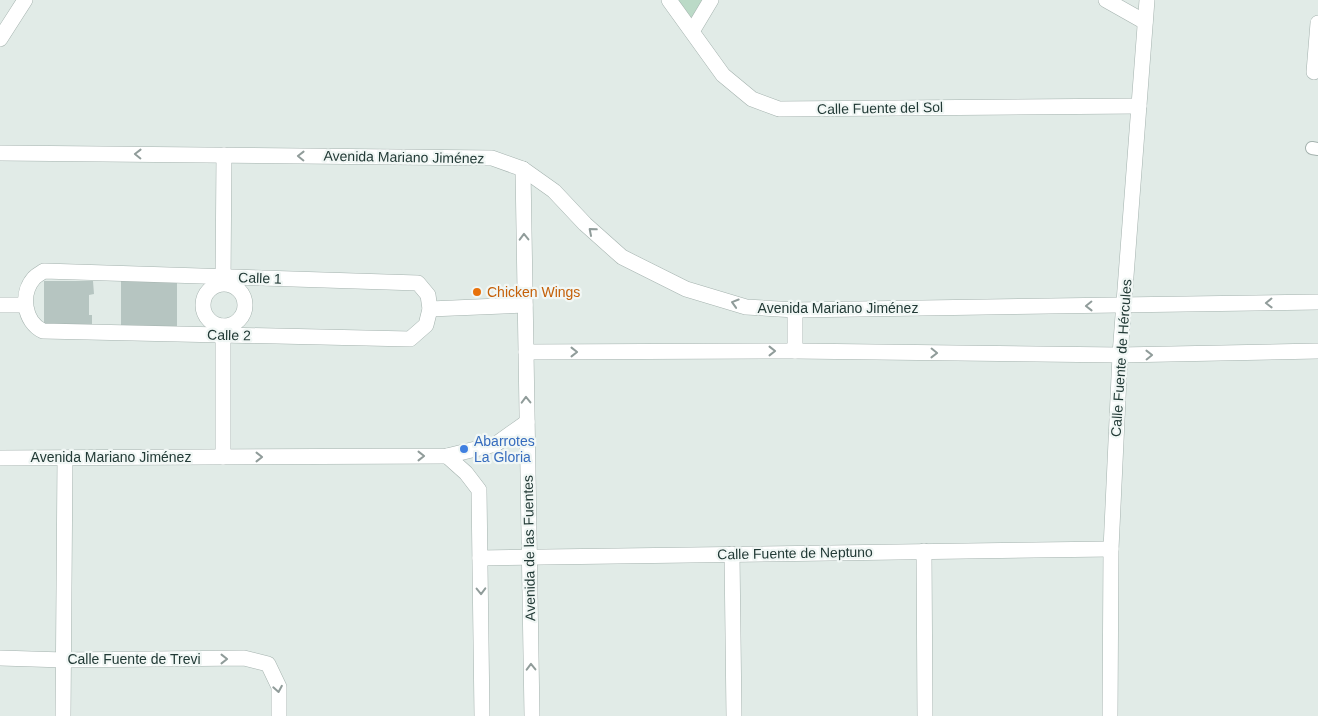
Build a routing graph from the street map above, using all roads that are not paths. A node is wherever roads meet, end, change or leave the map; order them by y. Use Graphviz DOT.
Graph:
graph roads {
  1 [pos="25,0"];
  2 [pos="670,0"];
  3 [pos="711,0"];
  4 [pos="1106,0"];
  5 [pos="1146,0"];
  6 [pos="1145,22"];
  7 [pos="1318,23"];
  8 [pos="693,30"];
  9 [pos="0,39"];
  10 [pos="1317,44"];
  11 [pos="1314,72"];
  12 [pos="1139,106"];
  13 [pos="0,153"];
  14 [pos="224,155"];
  15 [pos="523,169"];
  16 [pos="223,280"];
  17 [pos="1318,302"];
  18 [pos="0,305"];
  19 [pos="25,305"];
  20 [pos="525,305"];
  21 [pos="1124,306"];
  22 [pos="430,309"];
  23 [pos="795,310"];
  24 [pos="223,331"];
  25 [pos="795,351"];
  26 [pos="1318,351"];
  27 [pos="526,352"];
  28 [pos="1120,355"];
  29 [pos="526,422"];
  30 [pos="447,456"];
  31 [pos="223,457"];
  32 [pos="0,458"];
  33 [pos="65,458"];
  34 [pos="1111,549"];
  35 [pos="924,551"];
  36 [pos="732,554"];
  37 [pos="480,558"];
  38 [pos="529,558"];
  39 [pos="0,658"];
  40 [pos="64,660"];
  41 [pos="63,716"];
  42 [pos="279,716"];
  43 [pos="482,716"];
  44 [pos="532,716"];
  45 [pos="734,716"];
  46 [pos="925,716"];
  47 [pos="1110,716"];
  1 -- 9 [label="street"];
  2 -- 8 [label="street, Calle Fuente del Sol"];
  3 -- 8 [label="street"];
  4 -- 6 [label="street"];
  5 -- 6 [label="street, Calle Fuente de Hércules"];
  6 -- 12 [label="street, Calle Fuente de Hércules"];
  7 -- 10 [label="street"];
  8 -- 12 [label="street, Calle Fuente del Sol"];
  10 -- 11 [label="street"];
  12 -- 21 [label="street, Calle Fuente de Hércules"];
  14 -- 13 [label="street, Avenida Mariano Jiménez, one-way"];
  15 -- 14 [label="street, Avenida Mariano Jiménez, one-way"];
  14 -- 16 [label="street"];
  20 -- 15 [label="street, Avenida de las Fuentes, one-way"];
  23 -- 15 [label="street, Avenida Mariano Jiménez, one-way"];
  16 -- 19 [label="street, Calle 1"];
  16 -- 22 [label="street, Calle 1"];
  16 -- 24 [label="street"];
  16 -- 24 [label="street"];
  17 -- 21 [label="street, Avenida Mariano Jiménez, one-way"];
  18 -- 19 [label="street"];
  19 -- 24 [label="street, Calle 2"];
  20 -- 22 [label="street"];
  20 -- 27 [label="street, Avenida de las Fuentes"];
  21 -- 23 [label="street, Avenida Mariano Jiménez, one-way"];
  21 -- 28 [label="street, Calle Fuente de Hércules"];
  22 -- 24 [label="street, Calle 2"];
  23 -- 25 [label="street"];
  24 -- 31 [label="street"];
  27 -- 25 [label="street, one-way"];
  25 -- 28 [label="street, one-way"];
  28 -- 26 [label="street, one-way"];
  29 -- 27 [label="street, Avenida de las Fuentes, one-way"];
  28 -- 34 [label="street, Calle Fuente de Hércules"];
  29 -- 30 [label="street, Avenida Mariano Jiménez"];
  29 -- 38 [label="street, Avenida de las Fuentes"];
  31 -- 30 [label="street, Avenida Mariano Jiménez, one-way"];
  30 -- 37 [label="street"];
  31 -- 33 [label="street, Avenida Mariano Jiménez"];
  32 -- 33 [label="street, Avenida Mariano Jiménez"];
  33 -- 40 [label="street"];
  34 -- 35 [label="street, Calle Fuente de Neptuno"];
  34 -- 47 [label="street, Calle Fuente de Hércules"];
  35 -- 36 [label="street, Calle Fuente de Neptuno"];
  35 -- 46 [label="street"];
  36 -- 38 [label="street, Calle Fuente de Neptuno"];
  36 -- 45 [label="street"];
  37 -- 38 [label="street, Calle Fuente de Neptuno"];
  37 -- 43 [label="street, one-way"];
  44 -- 38 [label="street, Avenida de las Fuentes, one-way"];
  39 -- 40 [label="street, Calle Fuente de Trevi"];
  40 -- 41 [label="street"];
  40 -- 42 [label="street, Calle Fuente de Trevi, one-way"];
}
